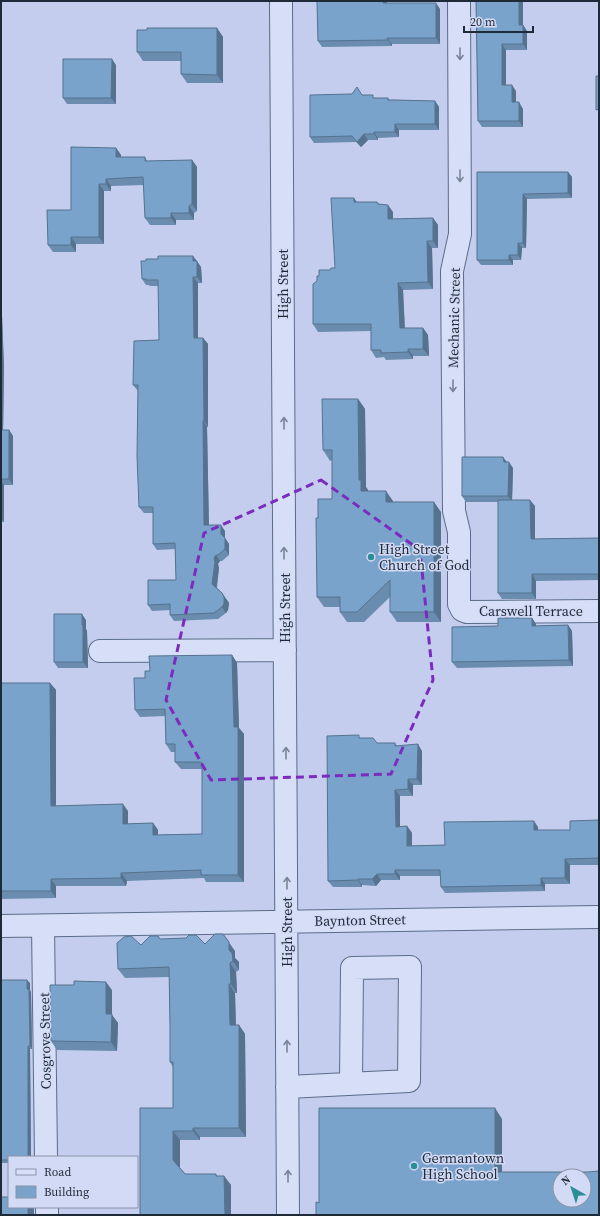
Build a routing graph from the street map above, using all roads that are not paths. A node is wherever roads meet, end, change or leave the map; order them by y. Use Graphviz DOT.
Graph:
graph roads {
  1 [pos="281,1"];
  2 [pos="459,1"];
  3 [pos="462,610"];
  4 [pos="599,611"];
  5 [pos="285,650"];
  6 [pos="100,651"];
  7 [pos="599,916"];
  8 [pos="287,922"];
  9 [pos="1,926"];
  10 [pos="43,926"];
  11 [pos="351,1084"];
  12 [pos="287,1087"];
  13 [pos="46,1156"];
  14 [pos="288,1215"];
  5 -- 1 [label="street, High Street, one-way"];
  2 -- 3 [label="street, Mechanic Street, one-way"];
  3 -- 4 [label="street, Carswell Terrace"];
  5 -- 6 [label="street"];
  8 -- 5 [label="street, High Street, one-way"];
  7 -- 8 [label="street, Baynton Street"];
  8 -- 10 [label="street, Baynton Street"];
  12 -- 8 [label="street, High Street, one-way"];
  9 -- 10 [label="street, Baynton Street"];
  10 -- 13 [label="street, Cosgrove Street"];
  11 -- 11 [label="street"];
  11 -- 12 [label="street"];
  14 -- 12 [label="street, High Street, one-way"];
}
